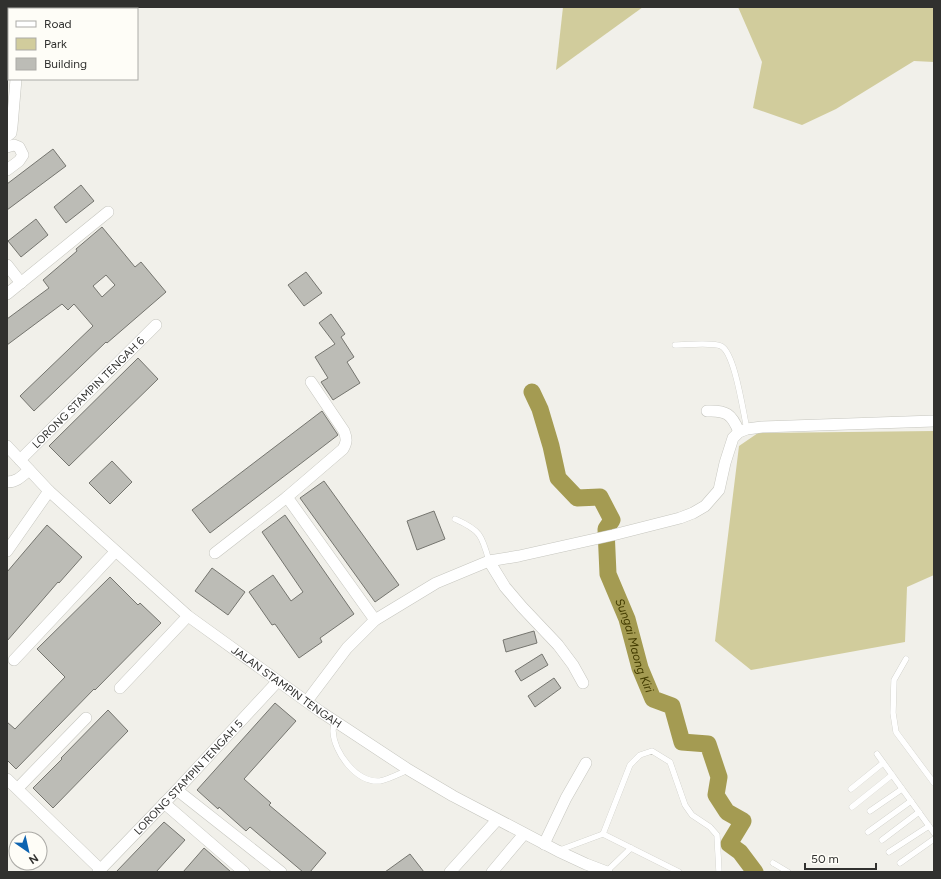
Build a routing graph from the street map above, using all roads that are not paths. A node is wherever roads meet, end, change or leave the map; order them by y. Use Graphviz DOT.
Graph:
graph roads {
  1 [pos="16,80"];
  2 [pos="7,136"];
  3 [pos="7,147"];
  4 [pos="7,170"];
  5 [pos="108,212"];
  6 [pos="7,265"];
  7 [pos="21,283"];
  8 [pos="7,294"];
  9 [pos="156,325"];
  10 [pos="675,345"];
  11 [pos="311,382"];
  12 [pos="707,411"];
  13 [pos="934,422"];
  14 [pos="743,431"];
  15 [pos="7,446"];
  16 [pos="20,460"];
  17 [pos="29,470"];
  18 [pos="7,482"];
  19 [pos="49,491"];
  20 [pos="287,497"];
  21 [pos="455,519"];
  22 [pos="7,551"];
  23 [pos="115,552"];
  24 [pos="215,553"];
  25 [pos="490,561"];
  26 [pos="188,616"];
  27 [pos="375,620"];
  28 [pos="906,659"];
  29 [pos="14,660"];
  30 [pos="277,682"];
  31 [pos="583,683"];
  32 [pos="120,688"];
  33 [pos="307,701"];
  34 [pos="86,718"];
  35 [pos="335,722"];
  36 [pos="877,754"];
  37 [pos="586,763"];
  38 [pos="883,763"];
  39 [pos="409,770"];
  40 [pos="892,775"];
  41 [pos="7,779"];
  42 [pos="934,783"];
  43 [pos="18,788"];
  44 [pos="851,789"];
  45 [pos="902,789"];
  46 [pos="177,790"];
  47 [pos="911,802"];
  48 [pos="164,803"];
  49 [pos="852,807"];
  50 [pos="870,811"];
  51 [pos="919,812"];
  52 [pos="497,820"];
  53 [pos="929,826"];
  54 [pos="868,832"];
  55 [pos="934,833"];
  56 [pos="524,834"];
  57 [pos="603,834"];
  58 [pos="934,839"];
  59 [pos="882,840"];
  60 [pos="544,844"];
  61 [pos="630,848"];
  62 [pos="558,851"];
  63 [pos="890,852"];
  64 [pos="774,863"];
  65 [pos="900,863"];
  66 [pos="583,868"];
  67 [pos="99,871"];
  68 [pos="244,872"];
  69 [pos="281,872"];
  70 [pos="450,872"];
  71 [pos="492,872"];
  72 [pos="606,872"];
  73 [pos="679,872"];
  74 [pos="719,872"];
  75 [pos="788,872"];
  1 -- 2 [label="street"];
  3 -- 4 [label="street"];
  5 -- 7 [label="street"];
  6 -- 7 [label="street"];
  7 -- 8 [label="street"];
  9 -- 16 [label="street, LORONG STAMPIN TENGAH 6"];
  10 -- 14 [label="lane"];
  11 -- 20 [label="street"];
  12 -- 14 [label="street"];
  13 -- 14 [label="street"];
  14 -- 25 [label="street"];
  15 -- 16 [label="street, JALAN STAMPIN TENGAH"];
  16 -- 17 [label="street, JALAN STAMPIN TENGAH"];
  17 -- 18 [label="street"];
  17 -- 19 [label="street, JALAN STAMPIN TENGAH"];
  19 -- 22 [label="street"];
  19 -- 23 [label="street, JALAN STAMPIN TENGAH"];
  20 -- 24 [label="street"];
  20 -- 27 [label="street"];
  21 -- 25 [label="lane"];
  23 -- 26 [label="street, JALAN STAMPIN TENGAH"];
  23 -- 29 [label="street"];
  25 -- 27 [label="street"];
  25 -- 31 [label="street"];
  26 -- 30 [label="street, JALAN STAMPIN TENGAH"];
  26 -- 32 [label="street"];
  27 -- 33 [label="street"];
  28 -- 42 [label="lane"];
  30 -- 33 [label="street, JALAN STAMPIN TENGAH"];
  30 -- 46 [label="street, LORONG STAMPIN TENGAH 5"];
  33 -- 35 [label="street, JALAN STAMPIN TENGAH"];
  34 -- 43 [label="street"];
  35 -- 39 [label="street, JALAN STAMPIN TENGAH"];
  35 -- 39 [label="lane"];
  36 -- 38 [label="lane"];
  37 -- 60 [label="street"];
  38 -- 40 [label="lane"];
  38 -- 44 [label="lane"];
  39 -- 52 [label="street, JALAN STAMPIN TENGAH"];
  40 -- 45 [label="lane"];
  40 -- 49 [label="lane"];
  41 -- 43 [label="street"];
  43 -- 67 [label="street"];
  45 -- 47 [label="lane"];
  45 -- 50 [label="lane"];
  46 -- 48 [label="street, LORONG STAMPIN TENGAH 5"];
  46 -- 69 [label="street"];
  47 -- 51 [label="lane"];
  47 -- 54 [label="lane"];
  48 -- 67 [label="street, LORONG STAMPIN TENGAH 5"];
  48 -- 68 [label="street"];
  51 -- 53 [label="lane"];
  51 -- 59 [label="lane"];
  52 -- 56 [label="street, JALAN STAMPIN TENGAH"];
  52 -- 70 [label="street"];
  53 -- 55 [label="lane"];
  53 -- 63 [label="lane"];
  56 -- 60 [label="street, JALAN STAMPIN TENGAH"];
  56 -- 71 [label="street"];
  57 -- 61 [label="lane"];
  57 -- 62 [label="lane"];
  57 -- 74 [label="lane"];
  58 -- 65 [label="lane"];
  60 -- 62 [label="street, JALAN STAMPIN TENGAH"];
  61 -- 72 [label="lane"];
  61 -- 73 [label="lane"];
  62 -- 66 [label="street, JALAN STAMPIN TENGAH"];
  64 -- 75 [label="lane"];
  66 -- 72 [label="street, JALAN STAMPIN TENGAH"];
}
